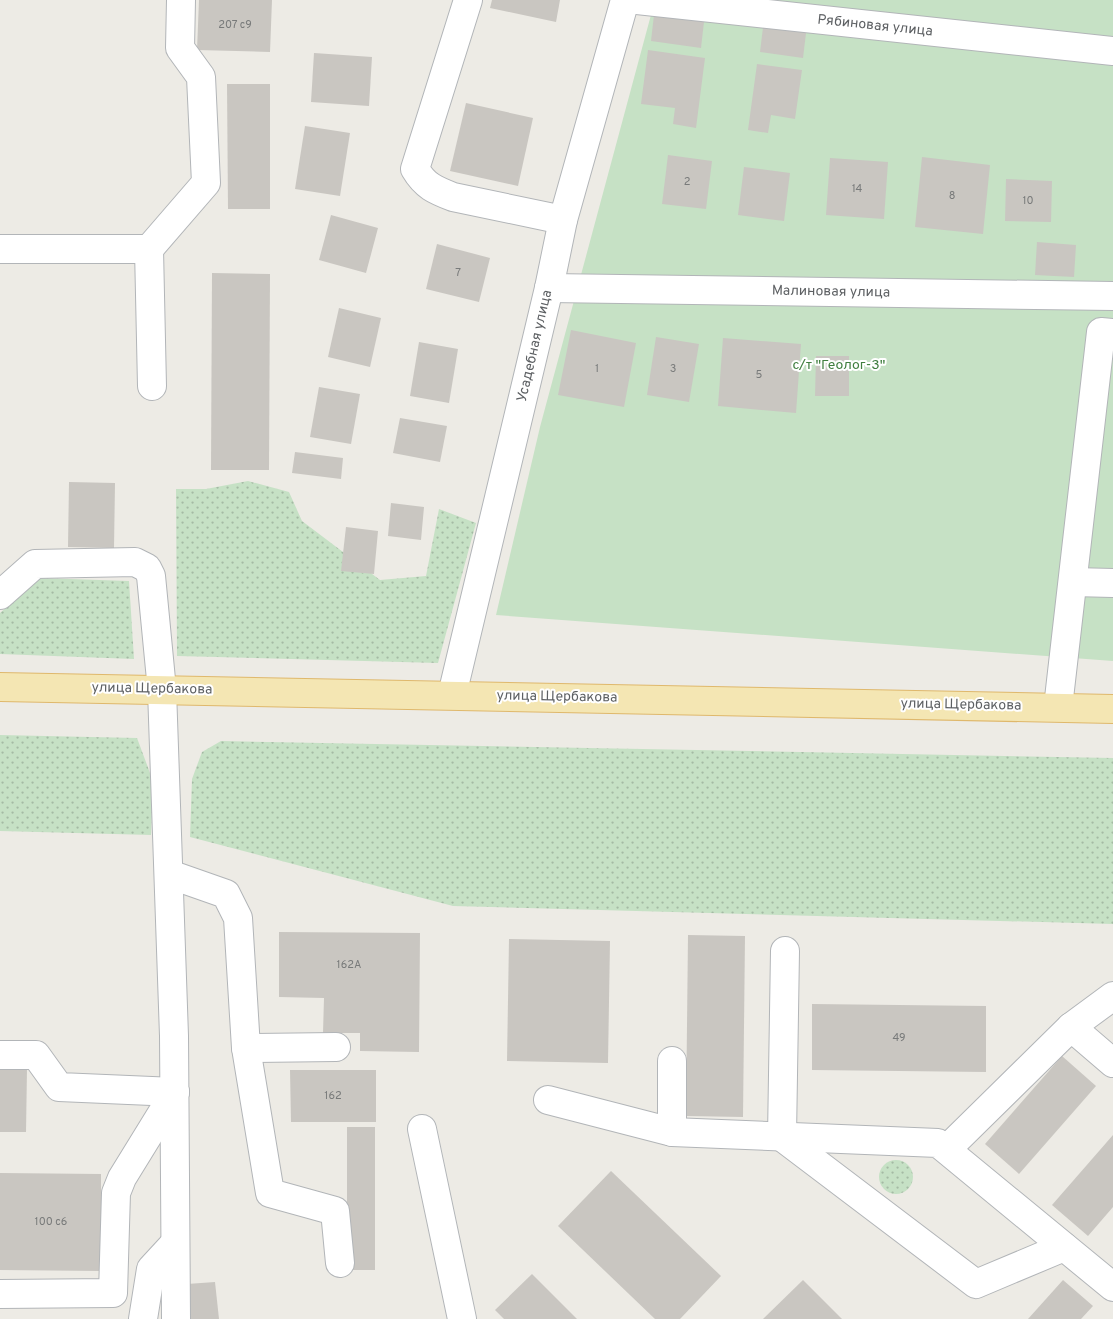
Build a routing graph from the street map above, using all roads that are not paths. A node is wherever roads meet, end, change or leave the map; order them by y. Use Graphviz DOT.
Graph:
graph roads {
  1 [pos="181,0"];
  2 [pos="468,0"];
  3 [pos="625,0"];
  4 [pos="637,0"];
  5 [pos="1113,51"];
  6 [pos="563,220"];
  7 [pos="0,249"];
  8 [pos="149,249"];
  9 [pos="549,288"];
  10 [pos="1113,296"];
  11 [pos="1113,333"];
  12 [pos="152,386"];
  13 [pos="1072,582"];
  14 [pos="1113,583"];
  15 [pos="0,595"];
  16 [pos="0,686"];
  17 [pos="162,690"];
  18 [pos="452,695"];
  19 [pos="1058,707"];
  20 [pos="1113,708"];
  21 [pos="169,874"];
  22 [pos="785,951"];
  23 [pos="1113,996"];
  24 [pos="1071,1027"];
  25 [pos="336,1047"];
  26 [pos="246,1048"];
  27 [pos="0,1055"];
  28 [pos="672,1061"];
  29 [pos="1113,1063"];
  30 [pos="175,1092"];
  31 [pos="548,1100"];
  32 [pos="422,1129"];
  33 [pos="672,1132"];
  34 [pos="782,1137"];
  35 [pos="947,1150"];
  36 [pos="175,1243"];
  37 [pos="1064,1247"];
  38 [pos="340,1263"];
  39 [pos="1113,1287"];
  40 [pos="0,1294"];
  41 [pos="143,1319"];
  42 [pos="176,1319"];
  43 [pos="462,1319"];
  1 -- 8 [label="street"];
  2 -- 6 [label="street"];
  3 -- 6 [label="street, Усадебная улица"];
  4 -- 5 [label="street, Рябиновая улица"];
  6 -- 9 [label="street, Усадебная улица"];
  7 -- 8 [label="street"];
  8 -- 12 [label="street"];
  9 -- 10 [label="street, Малиновая улица"];
  9 -- 18 [label="street, Усадебная улица"];
  11 -- 13 [label="street"];
  13 -- 14 [label="street"];
  13 -- 19 [label="street"];
  15 -- 17 [label="street"];
  16 -- 17 [label="main road, улица Щербакова"];
  17 -- 18 [label="main road, улица Щербакова"];
  17 -- 21 [label="street"];
  18 -- 19 [label="main road, улица Щербакова"];
  19 -- 20 [label="main road, улица Щербакова"];
  21 -- 26 [label="street"];
  21 -- 30 [label="street"];
  22 -- 34 [label="street"];
  23 -- 24 [label="street"];
  24 -- 29 [label="street"];
  24 -- 35 [label="street"];
  25 -- 26 [label="street"];
  26 -- 38 [label="street"];
  27 -- 30 [label="street"];
  28 -- 33 [label="street"];
  30 -- 36 [label="street"];
  30 -- 40 [label="street"];
  31 -- 33 [label="street"];
  32 -- 43 [label="street"];
  33 -- 34 [label="street"];
  34 -- 35 [label="street"];
  34 -- 37 [label="street"];
  35 -- 37 [label="street"];
  36 -- 41 [label="street"];
  36 -- 42 [label="street"];
  37 -- 39 [label="street"];
}
